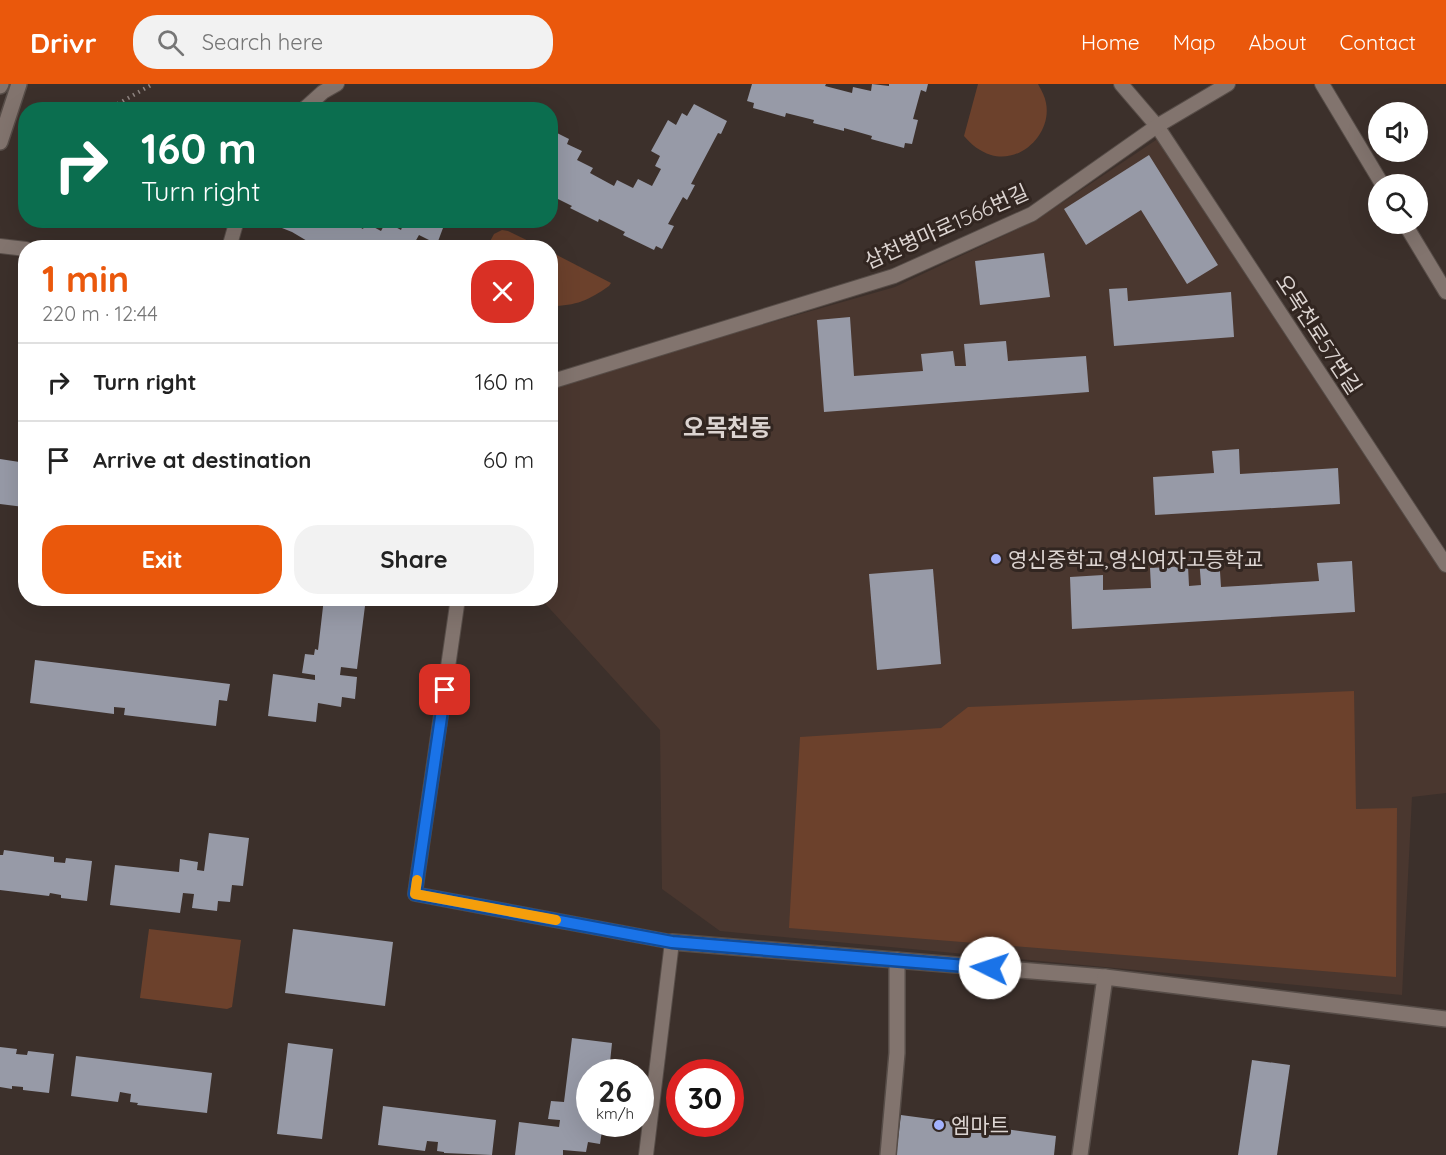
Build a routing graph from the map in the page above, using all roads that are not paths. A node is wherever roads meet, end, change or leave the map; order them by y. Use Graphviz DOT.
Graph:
graph roads {
  1 [pos="19,84"];
  2 [pos="337,84"];
  3 [pos="1121,84"];
  4 [pos="1228,84"];
  5 [pos="1322,84"];
  6 [pos="312,102"];
  7 [pos="1157,126"];
  8 [pos="0,142"];
  9 [pos="1376,174"];
  10 [pos="1411,234"];
  11 [pos="0,246"];
  12 [pos="18,248"];
  13 [pos="1446,292"];
  14 [pos="558,380"];
  15 [pos="1442,551"];
  16 [pos="1446,565"];
  17 [pos="457,606"];
  18 [pos="672,942"];
  19 [pos="897,960"];
  20 [pos="1105,977"];
  21 [pos="1446,1019"];
  22 [pos="646,1155"];
  23 [pos="888,1155"];
  24 [pos="1080,1155"];
  1 -- 8 [label="street"];
  2 -- 6 [label="lane"];
  3 -- 7 [label="lane, 오목천로57번길"];
  4 -- 7 [label="lane, 삼천병마로1566번길"];
  5 -- 9 [label="lane"];
  7 -- 14 [label="lane, 삼천병마로1566번길"];
  7 -- 15 [label="lane, 오목천로57번길"];
  10 -- 13 [label="lane"];
  11 -- 12 [label="lane"];
  15 -- 16 [label="lane, 오목천로57번길"];
  17 -- 18 [label="lane"];
  18 -- 19 [label="street"];
  18 -- 22 [label="lane"];
  19 -- 20 [label="street"];
  19 -- 23 [label="street"];
  20 -- 21 [label="street"];
  20 -- 24 [label="street"];
}
